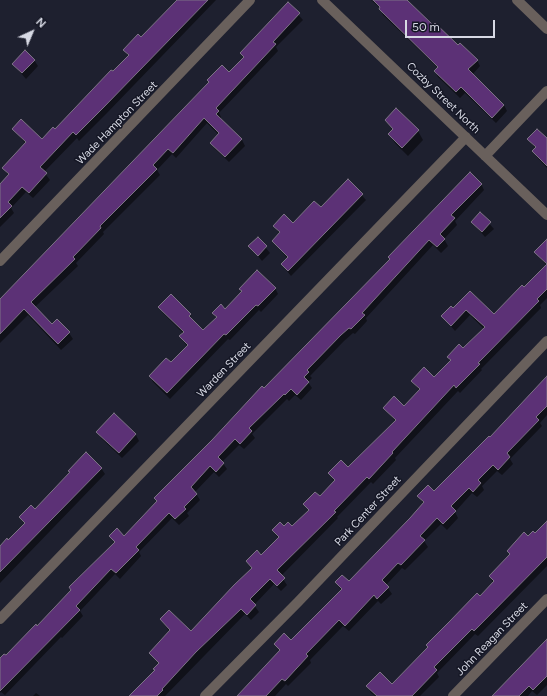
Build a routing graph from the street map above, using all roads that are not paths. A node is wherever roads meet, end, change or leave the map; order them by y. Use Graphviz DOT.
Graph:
graph roads {
  1 [pos="250,0"];
  2 [pos="322,0"];
  3 [pos="517,0"];
  4 [pos="547,29"];
  5 [pos="547,91"];
  6 [pos="466,137"];
  7 [pos="485,156"];
  8 [pos="547,215"];
  9 [pos="0,261"];
  10 [pos="547,341"];
  11 [pos="547,599"];
  12 [pos="0,619"];
  13 [pos="205,696"];
  14 [pos="453,696"];
  1 -- 9 [label="street, Wade Hampton Street"];
  2 -- 6 [label="street, Cozby Street North"];
  3 -- 4 [label="street"];
  5 -- 7 [label="street"];
  6 -- 7 [label="street, Cozby Street North"];
  6 -- 12 [label="street, Warden Street"];
  7 -- 8 [label="street, Cozby Street North"];
  10 -- 13 [label="street, Park Center Street"];
  11 -- 14 [label="street, John Reagan Street"];
}
